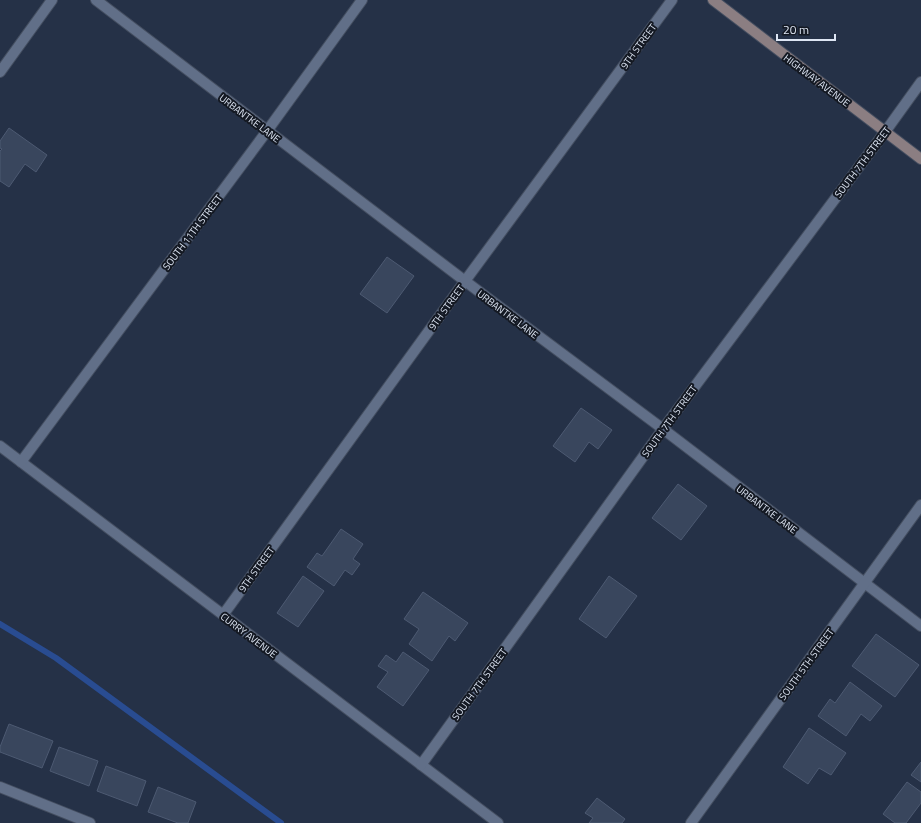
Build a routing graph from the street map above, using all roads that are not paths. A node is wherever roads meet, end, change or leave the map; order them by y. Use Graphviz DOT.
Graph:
graph roads {
  1 [pos="52,0"];
  2 [pos="96,0"];
  3 [pos="362,0"];
  4 [pos="672,0"];
  5 [pos="713,0"];
  6 [pos="0,72"];
  7 [pos="921,82"];
  8 [pos="267,131"];
  9 [pos="885,132"];
  10 [pos="921,159"];
  11 [pos="465,281"];
  12 [pos="663,429"];
  13 [pos="0,446"];
  14 [pos="21,462"];
  15 [pos="921,505"];
  16 [pos="865,584"];
  17 [pos="223,615"];
  18 [pos="921,626"];
  19 [pos="421,765"];
  20 [pos="0,787"];
  21 [pos="90,823"];
  22 [pos="498,823"];
  23 [pos="691,823"];
  1 -- 6 [label="street"];
  2 -- 8 [label="street, URBANTKE LANE"];
  3 -- 8 [label="street, SOUTH 11TH STREET"];
  4 -- 11 [label="street, 9TH STREET"];
  5 -- 9 [label="street, HIGHWAY AVENUE"];
  7 -- 9 [label="street, SOUTH 7TH STREET"];
  8 -- 11 [label="street, URBANTKE LANE"];
  8 -- 14 [label="street, SOUTH 11TH STREET"];
  9 -- 10 [label="street, HIGHWAY AVENUE"];
  9 -- 12 [label="street, SOUTH 7TH STREET"];
  11 -- 12 [label="street, URBANTKE LANE"];
  11 -- 17 [label="street, 9TH STREET"];
  12 -- 16 [label="street, URBANTKE LANE"];
  12 -- 19 [label="street, SOUTH 7TH STREET"];
  13 -- 14 [label="street, CURRY AVENUE"];
  14 -- 17 [label="street, CURRY AVENUE"];
  15 -- 16 [label="street, SOUTH 5TH STREET"];
  16 -- 18 [label="street, URBANTKE LANE"];
  16 -- 23 [label="street, SOUTH 5TH STREET"];
  17 -- 19 [label="street, CURRY AVENUE"];
  19 -- 22 [label="street, CURRY AVENUE"];
  20 -- 21 [label="street"];
}
